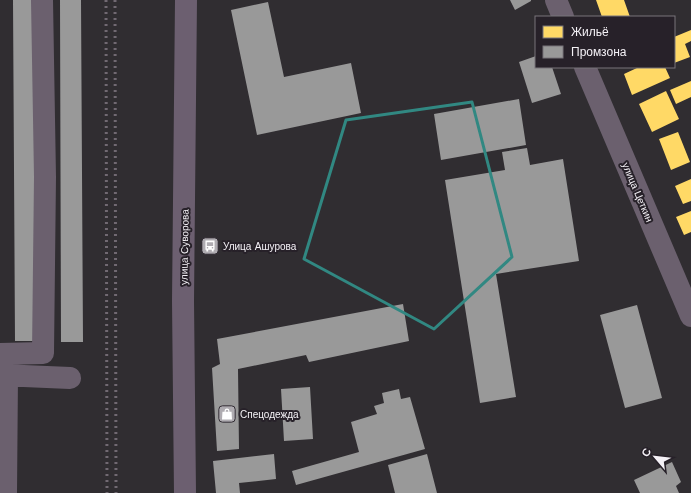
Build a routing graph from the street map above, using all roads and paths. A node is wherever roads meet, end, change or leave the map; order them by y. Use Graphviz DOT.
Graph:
graph roads {
  1 [pos="42,0"];
  2 [pos="186,0"];
  3 [pos="556,0"];
  4 [pos="563,16"];
  5 [pos="585,68"];
  6 [pos="691,316"];
  7 [pos="0,354"];
  8 [pos="3,375"];
  9 [pos="70,378"];
  10 [pos="6,493"];
  11 [pos="185,493"];
  1 -- 7 [label="street"];
  2 -- 11 [label="main road, улица Суворова"];
  3 -- 4 [label="street"];
  5 -- 6 [label="street, улица Цеткин"];
  8 -- 9 [label="street"];
  8 -- 10 [label="street"];
}
